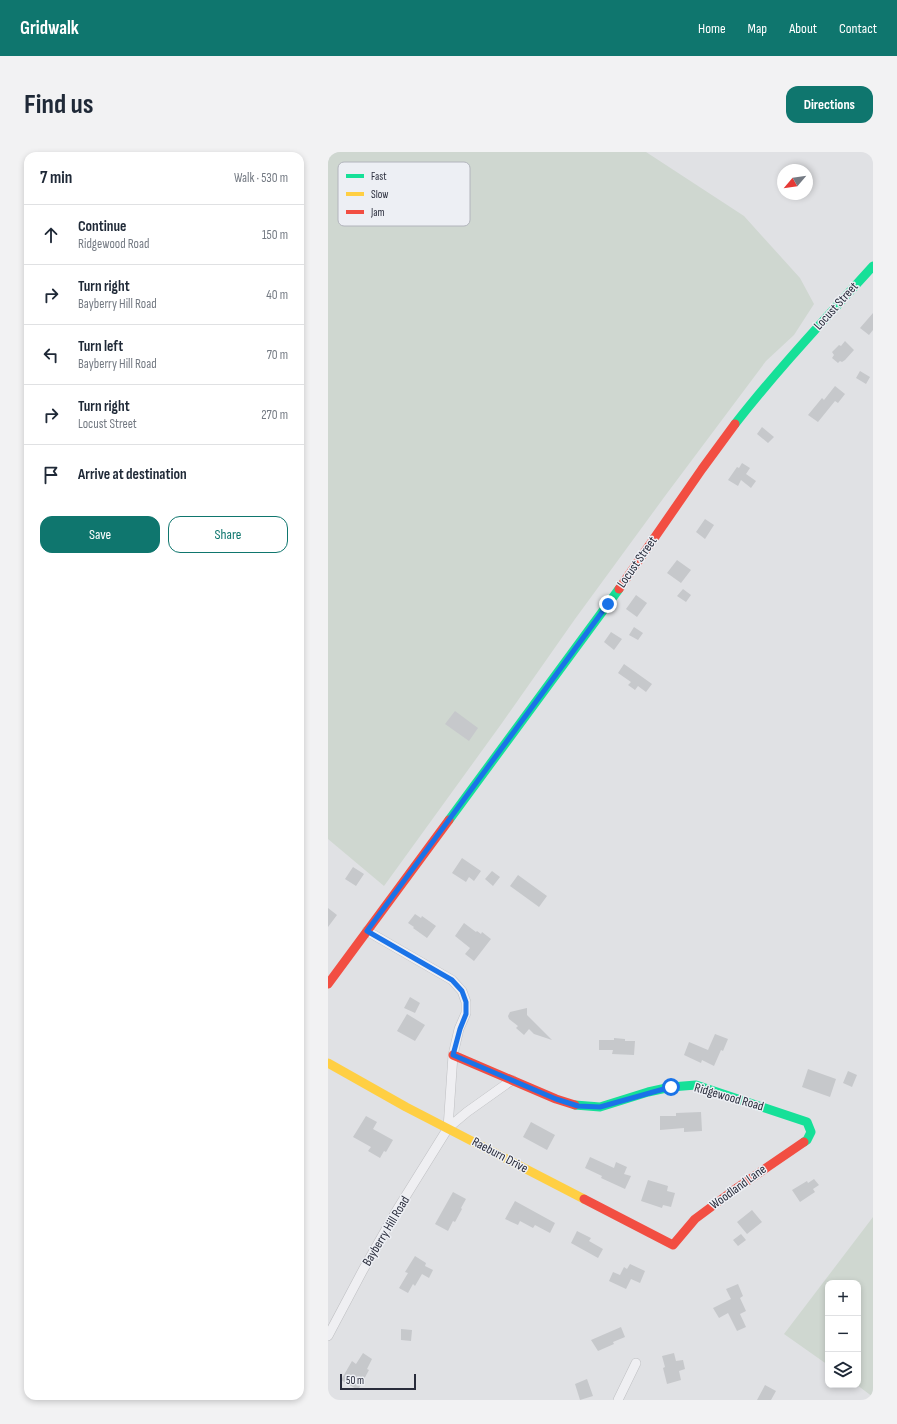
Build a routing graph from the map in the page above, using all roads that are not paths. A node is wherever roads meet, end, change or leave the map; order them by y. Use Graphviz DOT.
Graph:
graph roads {
  1 [pos="873,266"];
  2 [pos="367,931"];
  3 [pos="328,984"];
  4 [pos="453,1055"];
  5 [pos="328,1063"];
  6 [pos="512,1080"];
  7 [pos="448,1128"];
  8 [pos="809,1136"];
  9 [pos="673,1245"];
  10 [pos="328,1336"];
  11 [pos="636,1363"];
  12 [pos="618,1400"];
  1 -- 2 [label="street, Locust Street"];
  2 -- 3 [label="street, Locust Street"];
  2 -- 4 [label="street, Bayberry Hill Road"];
  4 -- 6 [label="street, Ridgewood Road"];
  4 -- 7 [label="street, Bayberry Hill Road"];
  5 -- 7 [label="street, Raeburn Drive"];
  6 -- 7 [label="street, Bayberry Hill Road"];
  6 -- 8 [label="street, Ridgewood Road"];
  7 -- 9 [label="street, Raeburn Drive"];
  7 -- 10 [label="street, Bayberry Hill Road"];
  8 -- 9 [label="street, Woodland Lane"];
  11 -- 12 [label="street"];
}
